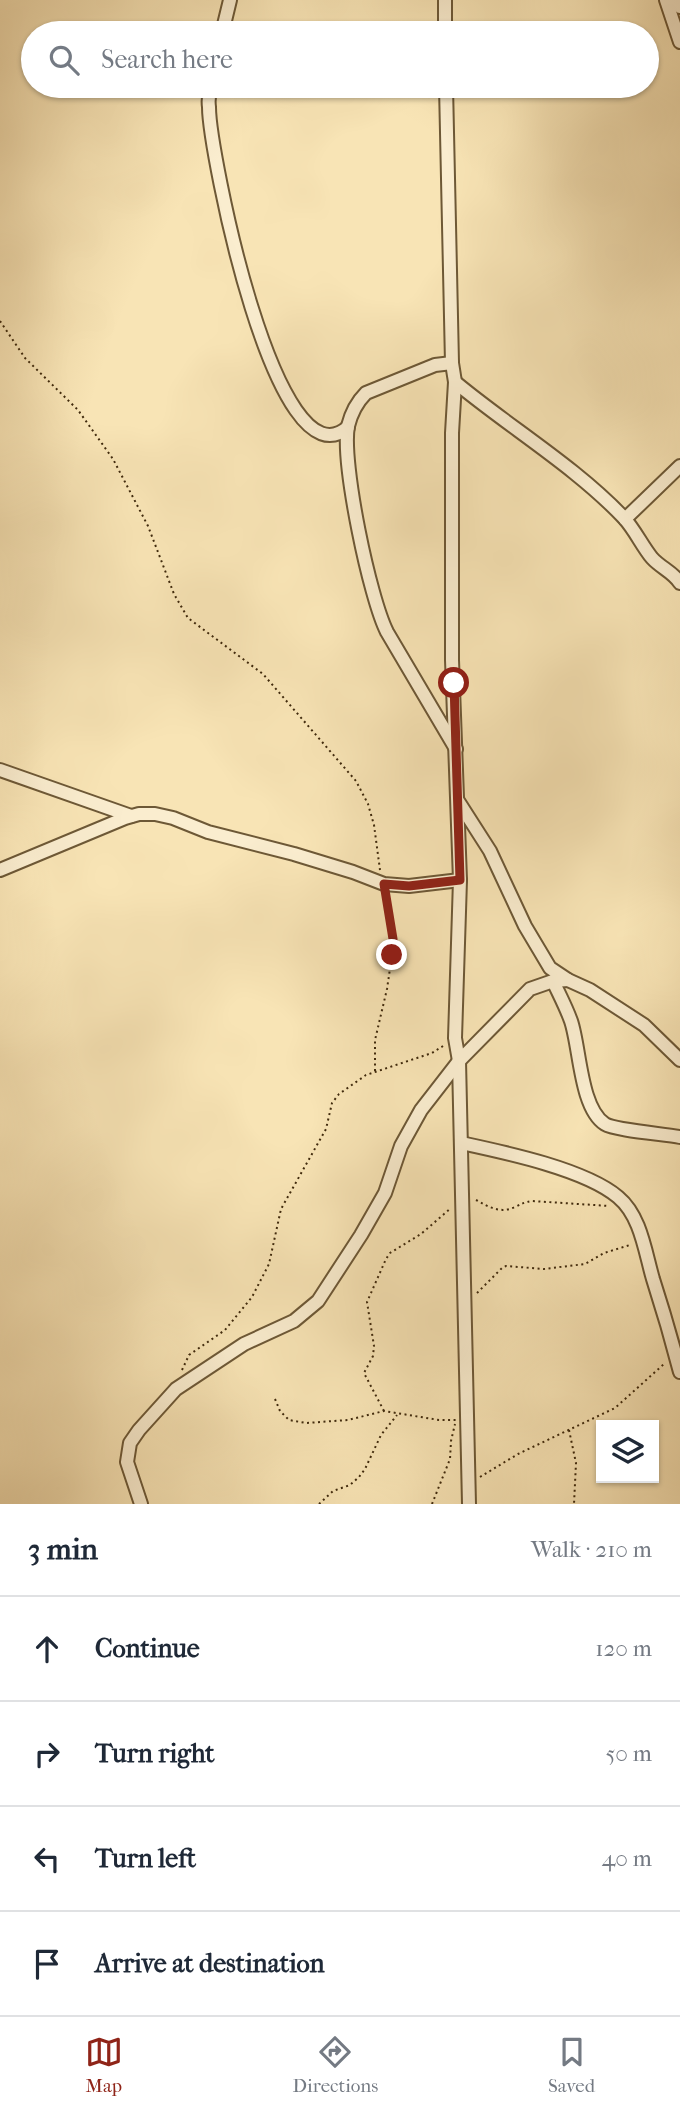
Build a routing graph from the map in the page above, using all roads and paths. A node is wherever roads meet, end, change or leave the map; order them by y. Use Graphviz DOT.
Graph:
graph roads {
  1 [pos="230,0"];
  2 [pos="445,0"];
  3 [pos="666,0"];
  4 [pos="674,0"];
  5 [pos="680,7"];
  6 [pos="225,21"];
  7 [pos="445,21"];
  8 [pos="680,42"];
  9 [pos="210,98"];
  10 [pos="446,98"];
  11 [pos="0,321"];
  12 [pos="452,363"];
  13 [pos="455,382"];
  14 [pos="348,427"];
  15 [pos="680,466"];
  16 [pos="625,519"];
  17 [pos="680,583"];
  18 [pos="457,750"];
  19 [pos="0,771"];
  20 [pos="458,801"];
  21 [pos="132,816"];
  22 [pos="0,870"];
  23 [pos="460,880"];
  24 [pos="384,884"];
  25 [pos="568,980"];
  26 [pos="552,981"];
  27 [pos="455,1038"];
  28 [pos="680,1060"];
  29 [pos="459,1061"];
  30 [pos="375,1071"];
  31 [pos="680,1137"];
  32 [pos="461,1143"];
  33 [pos="462,1202"];
  34 [pos="628,1208"];
  35 [pos="640,1234"];
  36 [pos="465,1304"];
  37 [pos="676,1353"];
  38 [pos="680,1372"];
  39 [pos="176,1389"];
  40 [pos="275,1399"];
  41 [pos="384,1411"];
  42 [pos="398,1414"];
  43 [pos="569,1429"];
  44 [pos="468,1486"];
  45 [pos="141,1504"];
  46 [pos="319,1504"];
  47 [pos="432,1504"];
  48 [pos="469,1504"];
  49 [pos="575,1504"];
  1 -- 6 [label="street"];
  2 -- 7 [label="street"];
  3 -- 8 [label="street"];
  4 -- 5 [label="street"];
  9 -- 14 [label="street"];
  10 -- 12 [label="street"];
  11 -- 24 [label="path"];
  12 -- 13 [label="street"];
  12 -- 14 [label="street"];
  13 -- 16 [label="street"];
  13 -- 18 [label="street"];
  14 -- 18 [label="street"];
  15 -- 16 [label="street"];
  16 -- 17 [label="street"];
  18 -- 20 [label="street"];
  19 -- 21 [label="street"];
  20 -- 23 [label="street"];
  20 -- 25 [label="street"];
  21 -- 22 [label="street"];
  21 -- 24 [label="street"];
  23 -- 24 [label="street"];
  23 -- 27 [label="street"];
  24 -- 30 [label="path"];
  25 -- 26 [label="street"];
  25 -- 28 [label="street"];
  26 -- 29 [label="street"];
  26 -- 31 [label="street"];
  27 -- 29 [label="street"];
  27 -- 30 [label="path"];
  29 -- 32 [label="street"];
  29 -- 39 [label="street"];
  30 -- 39 [label="path"];
  32 -- 33 [label="street"];
  32 -- 34 [label="street"];
  33 -- 34 [label="path"];
  33 -- 36 [label="street"];
  33 -- 41 [label="path"];
  34 -- 35 [label="street"];
  35 -- 36 [label="path"];
  35 -- 37 [label="street"];
  36 -- 44 [label="street"];
  37 -- 38 [label="street"];
  37 -- 43 [label="path"];
  39 -- 45 [label="street"];
  40 -- 41 [label="path"];
  41 -- 42 [label="path"];
  42 -- 46 [label="path"];
  42 -- 47 [label="path"];
  43 -- 44 [label="path"];
  43 -- 49 [label="path"];
  44 -- 48 [label="street"];
}
